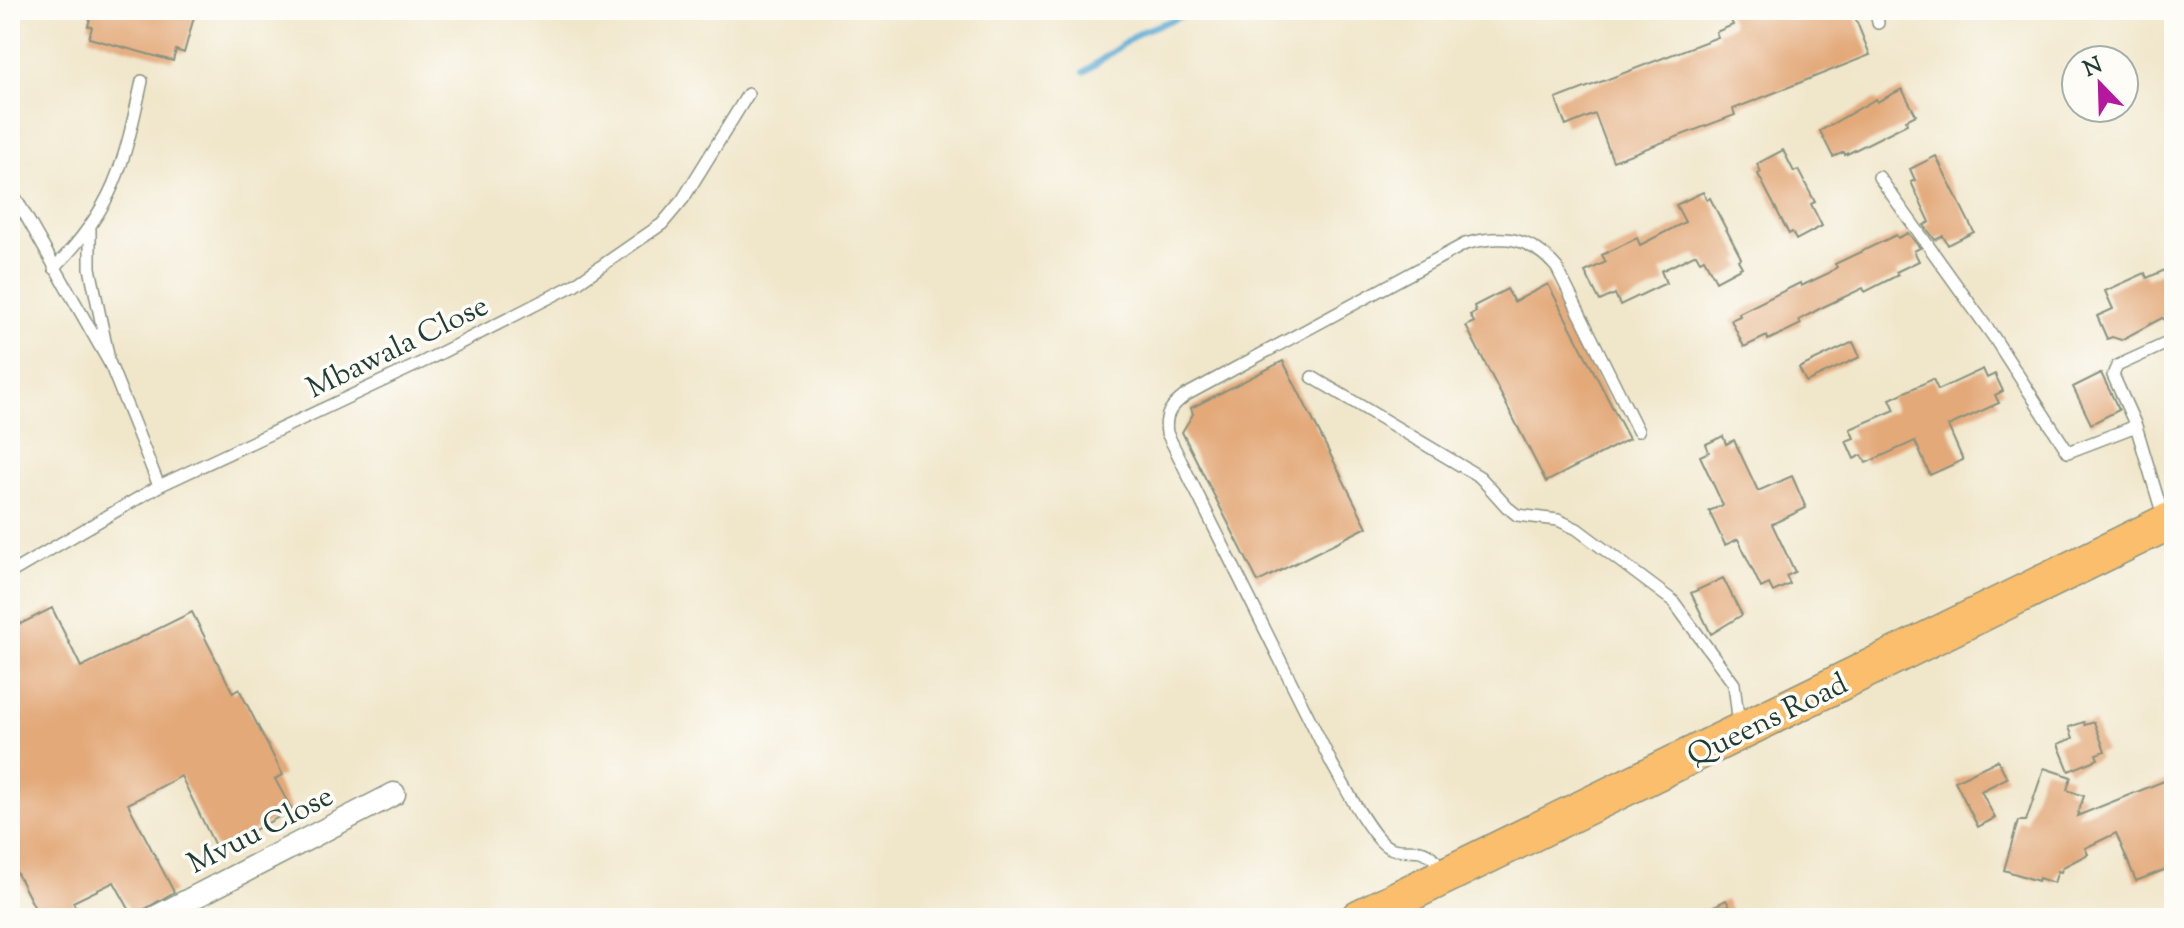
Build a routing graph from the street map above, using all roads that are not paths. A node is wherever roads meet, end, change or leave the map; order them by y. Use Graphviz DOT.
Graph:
graph roads {
  1 [pos="142,81"];
  2 [pos="748,94"];
  3 [pos="1879,177"];
  4 [pos="10,188"];
  5 [pos="90,229"];
  6 [pos="54,268"];
  7 [pos="2174,340"];
  8 [pos="110,364"];
  9 [pos="1312,377"];
  10 [pos="2136,426"];
  11 [pos="1638,431"];
  12 [pos="159,486"];
  13 [pos="2170,521"];
  14 [pos="10,573"];
  15 [pos="1740,732"];
  16 [pos="394,794"];
  17 [pos="1432,882"];
  18 [pos="154,918"];
  19 [pos="1359,918"];
  1 -- 5 [label="lane"];
  2 -- 12 [label="lane, Mbawala Close"];
  3 -- 10 [label="lane"];
  4 -- 6 [label="lane"];
  5 -- 6 [label="lane"];
  5 -- 8 [label="lane"];
  6 -- 8 [label="lane"];
  7 -- 10 [label="lane"];
  8 -- 12 [label="lane"];
  9 -- 15 [label="lane"];
  10 -- 13 [label="lane"];
  11 -- 17 [label="lane"];
  12 -- 14 [label="lane, Mbawala Close"];
  13 -- 15 [label="highway, Queens Road"];
  15 -- 17 [label="highway, Queens Road"];
  16 -- 18 [label="street, Mvuu Close"];
  17 -- 19 [label="highway, Queens Road"];
}
